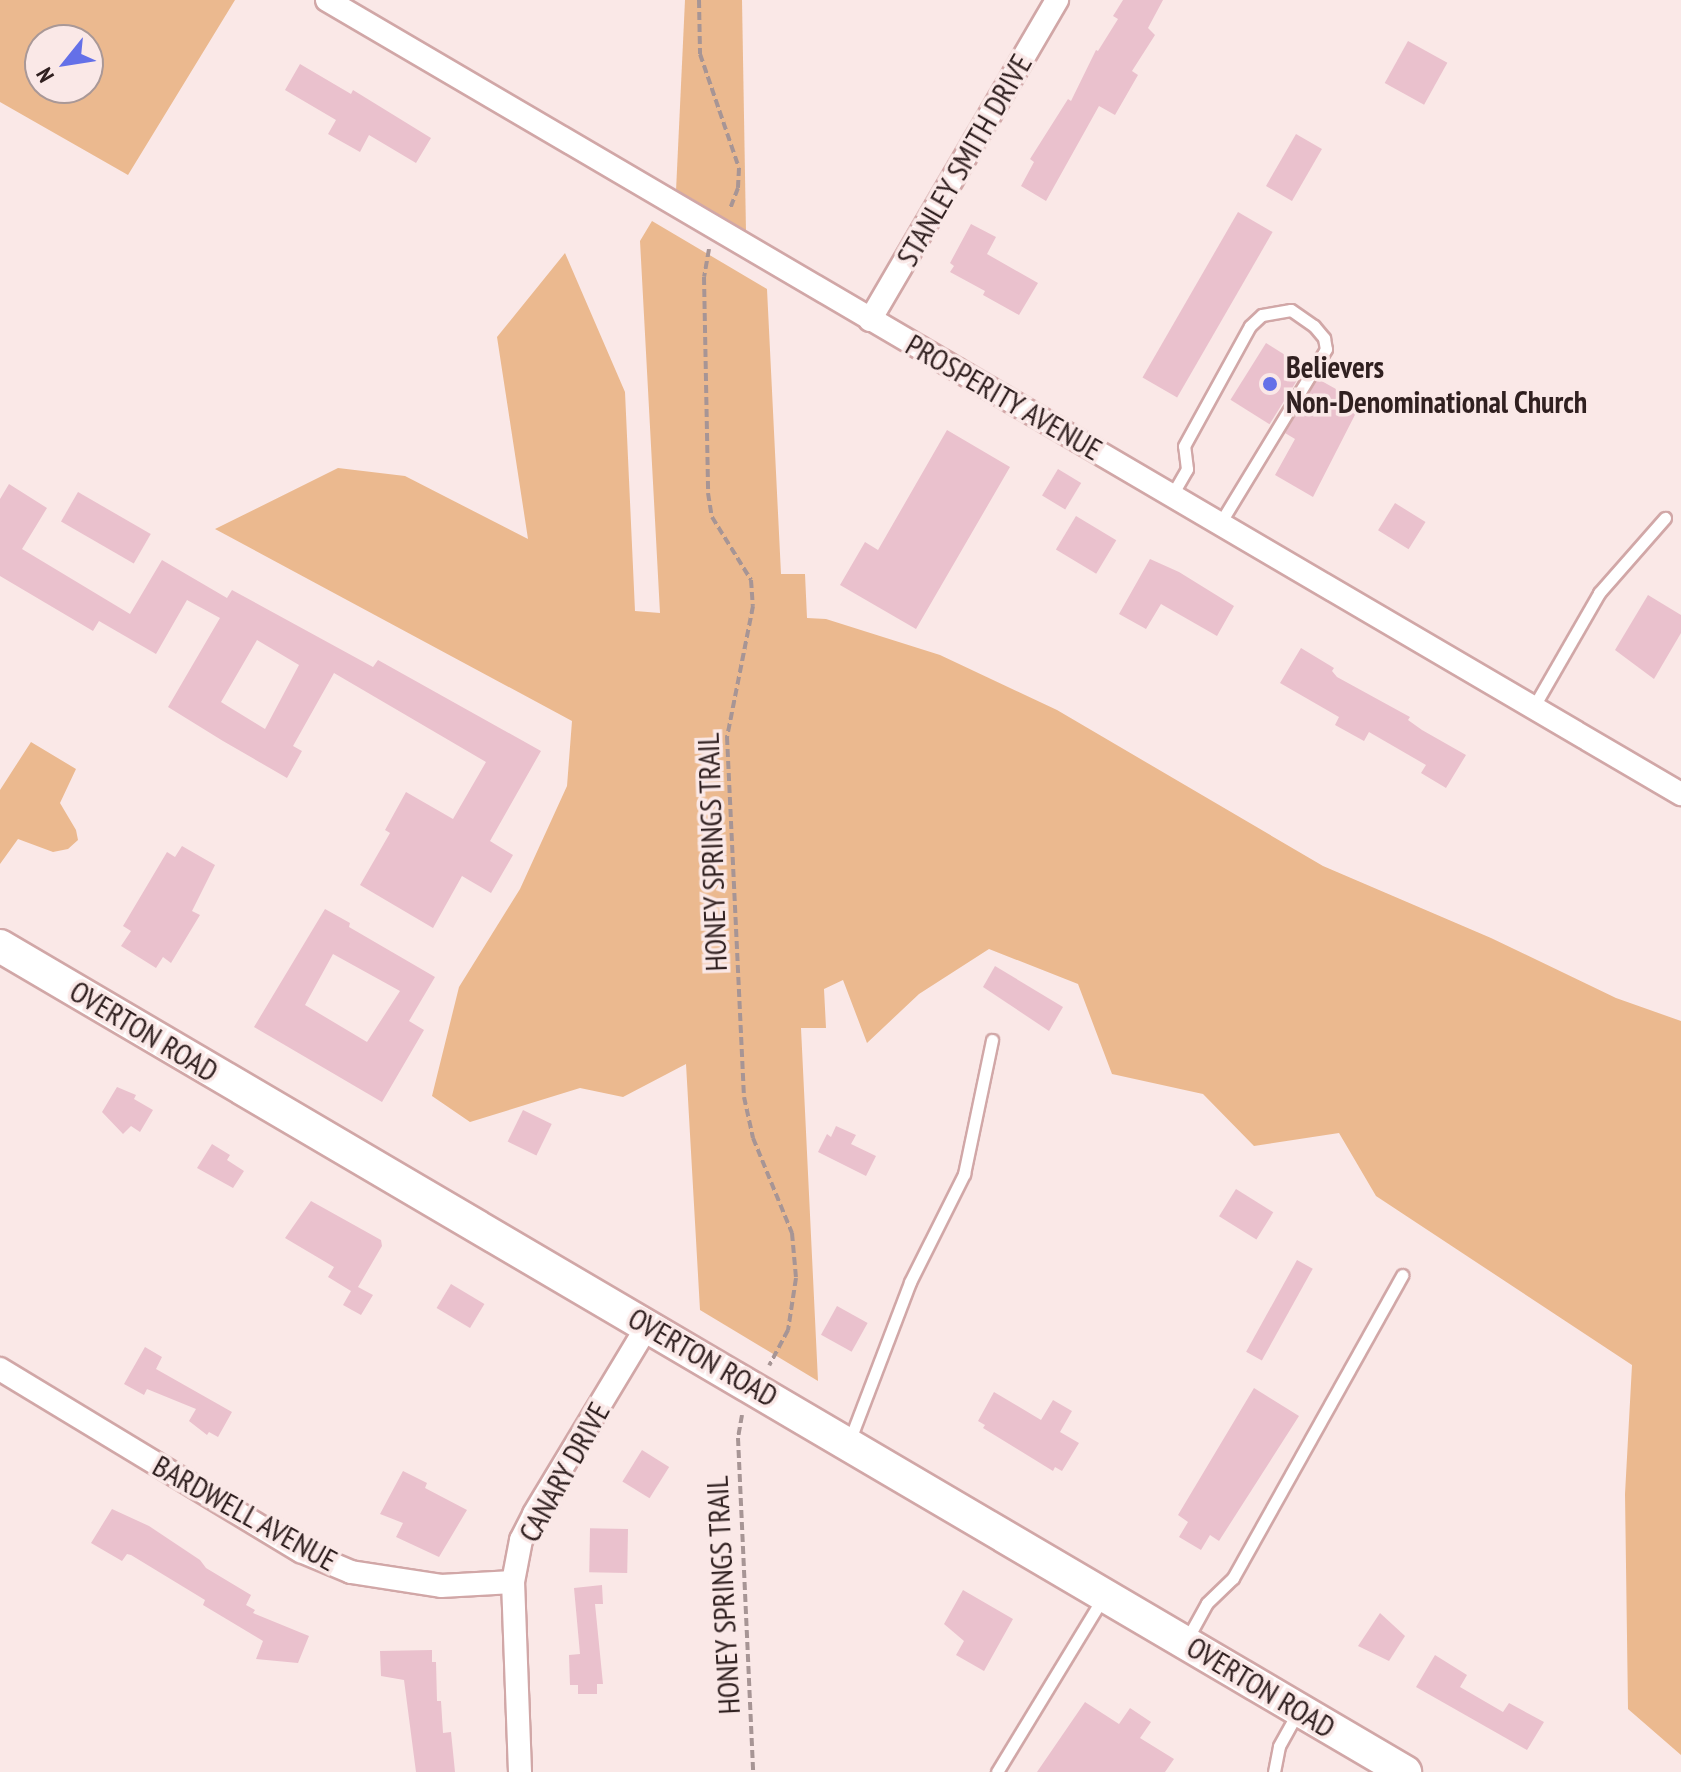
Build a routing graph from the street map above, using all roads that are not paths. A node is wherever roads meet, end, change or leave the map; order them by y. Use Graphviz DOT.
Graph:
graph roads {
  1 [pos="327,0"];
  2 [pos="1057,0"];
  3 [pos="870,320"];
  4 [pos="1172,495"];
  5 [pos="1665,518"];
  6 [pos="1221,522"];
  7 [pos="1533,708"];
  8 [pos="1681,794"];
  9 [pos="0,946"];
  10 [pos="992,1040"];
  11 [pos="1402,1275"];
  12 [pos="648,1325"];
  13 [pos="0,1369"];
  14 [pos="849,1442"];
  15 [pos="513,1582"];
  16 [pos="1105,1595"];
  17 [pos="1185,1642"];
  18 [pos="1299,1710"];
  19 [pos="520,1772"];
  20 [pos="997,1772"];
  21 [pos="1274,1772"];
  22 [pos="1405,1772"];
  1 -- 3 [label="street, PROSPERITY AVENUE"];
  2 -- 3 [label="street, STANLEY SMITH DRIVE"];
  3 -- 4 [label="street, PROSPERITY AVENUE"];
  4 -- 6 [label="street, PROSPERITY AVENUE"];
  4 -- 6 [label="lane"];
  5 -- 7 [label="lane"];
  6 -- 7 [label="street, PROSPERITY AVENUE"];
  7 -- 8 [label="street, PROSPERITY AVENUE"];
  9 -- 12 [label="street, OVERTON ROAD"];
  10 -- 14 [label="lane"];
  11 -- 17 [label="lane"];
  12 -- 14 [label="street, OVERTON ROAD"];
  12 -- 15 [label="street, CANARY DRIVE"];
  13 -- 15 [label="street, BARDWELL AVENUE"];
  14 -- 16 [label="street, OVERTON ROAD"];
  15 -- 19 [label="street, CANARY DRIVE"];
  16 -- 17 [label="street, OVERTON ROAD"];
  16 -- 20 [label="lane"];
  17 -- 18 [label="street, OVERTON ROAD"];
  18 -- 21 [label="lane"];
  18 -- 22 [label="street, OVERTON ROAD"];
}
